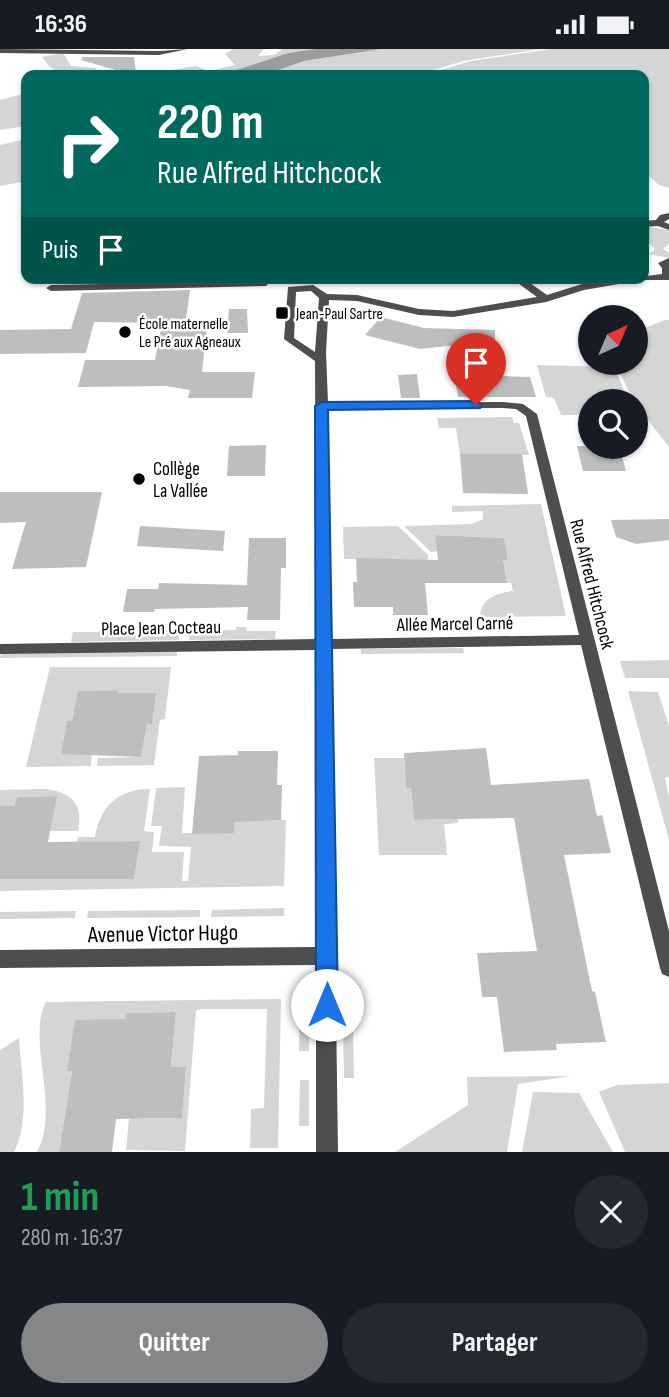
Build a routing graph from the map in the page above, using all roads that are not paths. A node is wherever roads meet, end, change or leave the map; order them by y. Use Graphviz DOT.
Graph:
graph roads {
  1 [pos="175,49"];
  2 [pos="185,49"];
  3 [pos="0,51"];
  4 [pos="669,216"];
  5 [pos="659,223"];
  6 [pos="649,224"];
  7 [pos="669,227"];
  8 [pos="669,261"];
  9 [pos="668,277"];
  10 [pos="649,278"];
  11 [pos="263,284"];
  12 [pos="525,284"];
  13 [pos="602,284"];
  14 [pos="51,288"];
  15 [pos="324,297"];
  16 [pos="546,299"];
  17 [pos="319,359"];
  18 [pos="322,406"];
  19 [pos="586,640"];
  20 [pos="323,644"];
  21 [pos="0,649"];
  22 [pos="327,955"];
  23 [pos="0,959"];
  24 [pos="669,968"];
  25 [pos="327,1152"];
  1 -- 2 [label="street"];
  1 -- 3 [label="street"];
  4 -- 5 [label="street"];
  5 -- 6 [label="street"];
  5 -- 7 [label="street"];
  8 -- 9 [label="street"];
  9 -- 10 [label="street"];
  11 -- 14 [label="street"];
  12 -- 16 [label="street"];
  13 -- 16 [label="street"];
  15 -- 16 [label="street"];
  15 -- 17 [label="street"];
  15 -- 17 [label="street"];
  17 -- 18 [label="street"];
  18 -- 19 [label="street, Rue Alfred Hitchcock"];
  18 -- 20 [label="street"];
  19 -- 20 [label="street, Allée Marcel Carné"];
  19 -- 24 [label="street, Rue Alfred Hitchcock"];
  20 -- 21 [label="street, Place Jean Cocteau"];
  20 -- 22 [label="street"];
  22 -- 23 [label="street, Avenue Victor Hugo"];
  22 -- 25 [label="street"];
}
